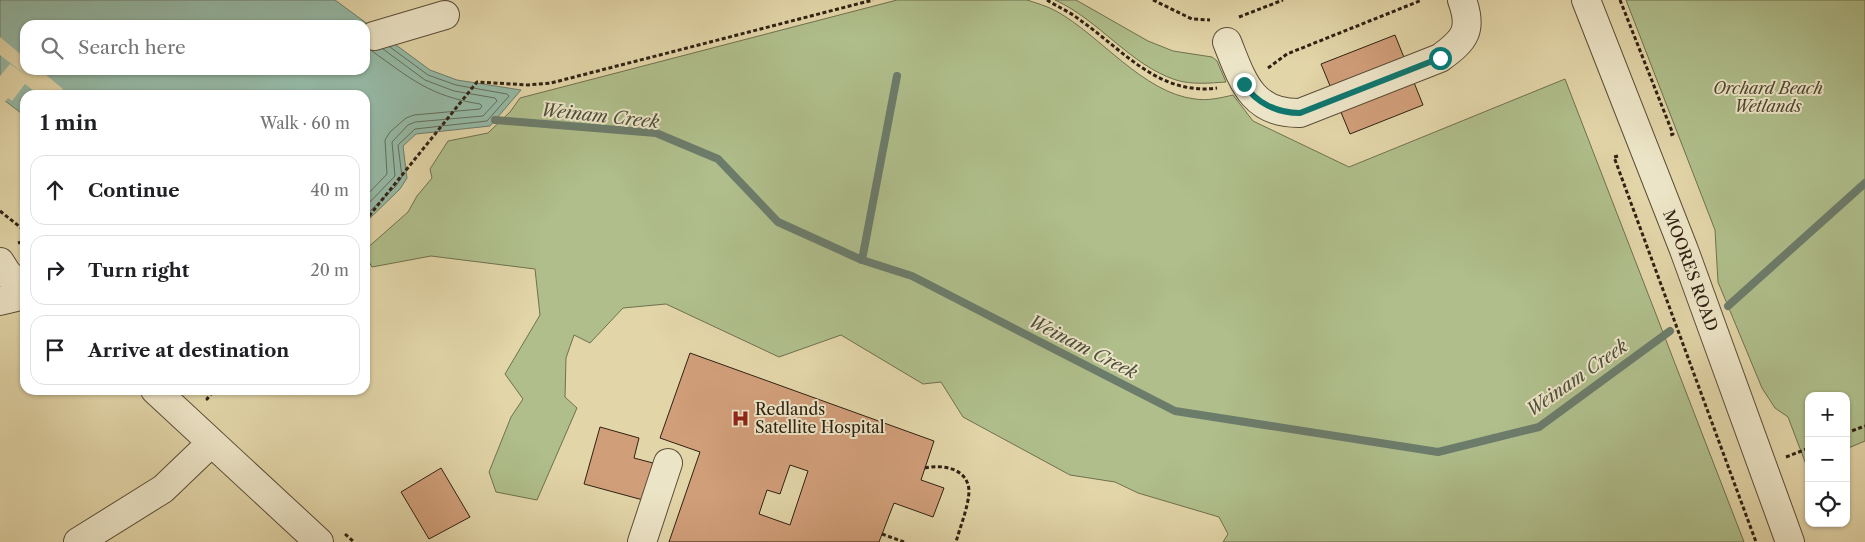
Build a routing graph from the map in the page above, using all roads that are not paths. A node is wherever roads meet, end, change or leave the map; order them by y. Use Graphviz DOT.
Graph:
graph roads {
  1 [pos="1462,0"];
  2 [pos="1586,0"];
  3 [pos="445,15"];
  4 [pos="1225,27"];
  5 [pos="374,36"];
  6 [pos="0,262"];
  7 [pos="20,286"];
  8 [pos="20,296"];
  9 [pos="0,301"];
  10 [pos="160,395"];
  11 [pos="211,442"];
  12 [pos="668,463"];
  13 [pos="78,542"];
  14 [pos="319,542"];
  15 [pos="642,542"];
  16 [pos="1790,542"];
  1 -- 4 [label="street"];
  2 -- 16 [label="street, MOORES ROAD"];
  3 -- 5 [label="street"];
  6 -- 7 [label="street"];
  8 -- 9 [label="street"];
  10 -- 11 [label="street"];
  11 -- 13 [label="street"];
  11 -- 14 [label="street"];
  12 -- 15 [label="street"];
}
